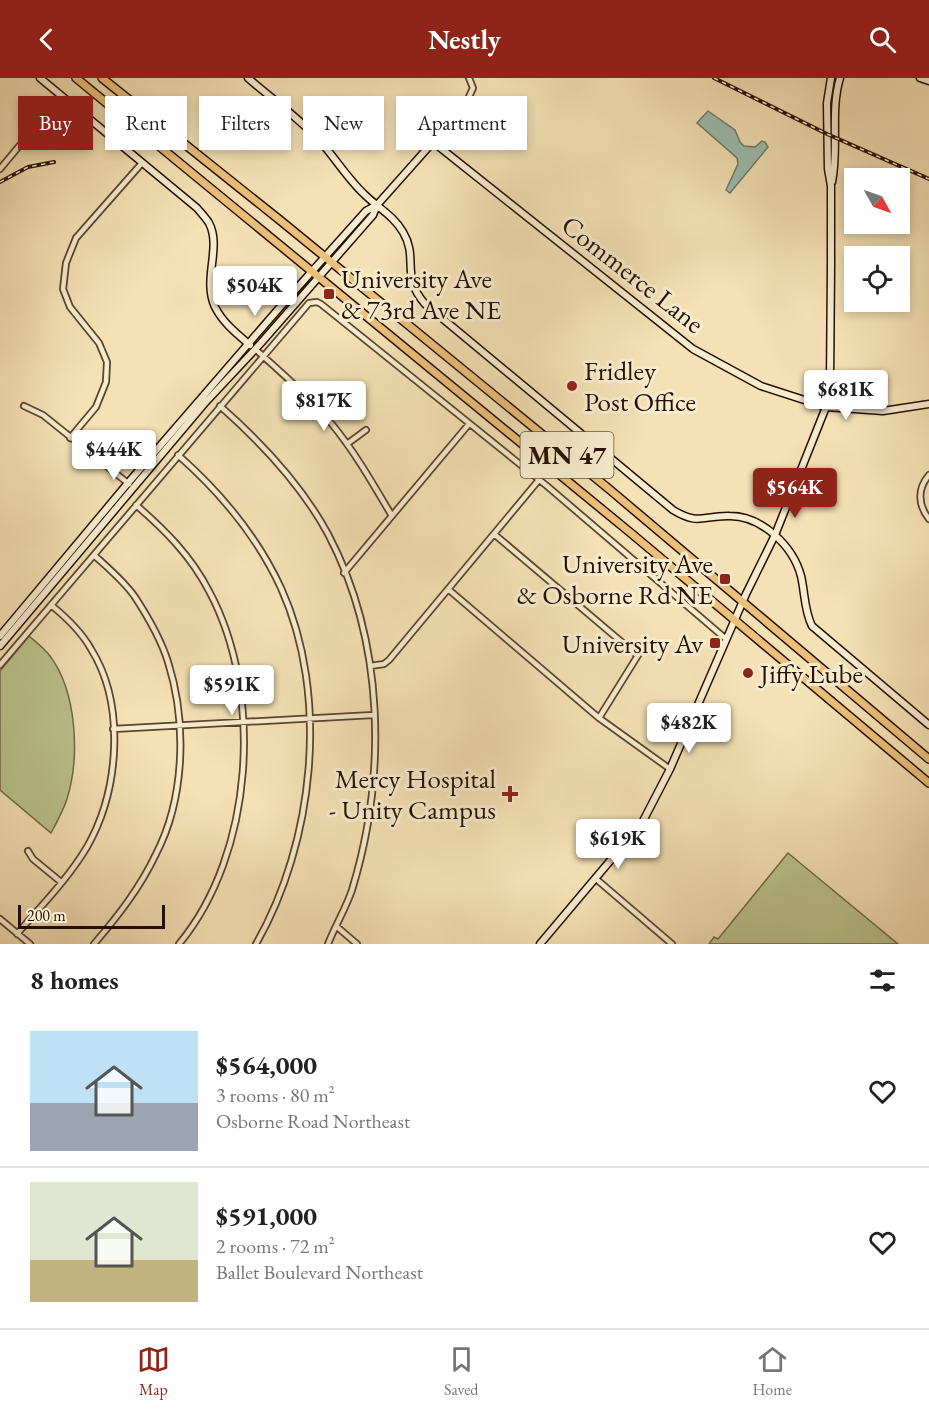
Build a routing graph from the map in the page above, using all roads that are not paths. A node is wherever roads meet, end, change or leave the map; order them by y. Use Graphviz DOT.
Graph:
graph roads {
  1 [pos="40,78"];
  2 [pos="76,78"];
  3 [pos="102,78"];
  4 [pos="248,78"];
  5 [pos="840,78"];
  6 [pos="920,78"];
  7 [pos="470,79"];
  8 [pos="831,79"];
  9 [pos="929,81"];
  10 [pos="61,96"];
  11 [pos="469,96"];
  12 [pos="93,122"];
  13 [pos="18,147"];
  14 [pos="426,150"];
  15 [pos="443,150"];
  16 [pos="142,163"];
  17 [pos="0,169"];
  18 [pos="831,186"];
  19 [pos="377,205"];
  20 [pos="327,260"];
  21 [pos="316,273"];
  22 [pos="249,344"];
  23 [pos="255,350"];
  24 [pos="263,356"];
  25 [pos="929,404"];
  26 [pos="24,406"];
  27 [pos="220,406"];
  28 [pos="826,407"];
  29 [pos="469,424"];
  30 [pos="366,430"];
  31 [pos="70,438"];
  32 [pos="346,444"];
  33 [pos="178,456"];
  34 [pos="929,475"];
  35 [pos="538,481"];
  36 [pos="131,486"];
  37 [pos="136,505"];
  38 [pos="392,516"];
  39 [pos="929,519"];
  40 [pos="494,534"];
  41 [pos="775,535"];
  42 [pos="94,555"];
  43 [pos="344,573"];
  44 [pos="447,589"];
  45 [pos="742,602"];
  46 [pos="51,605"];
  47 [pos="734,620"];
  48 [pos="0,636"];
  49 [pos="726,639"];
  50 [pos="645,644"];
  51 [pos="0,646"];
  52 [pos="637,655"];
  53 [pos="0,665"];
  54 [pos="370,666"];
  55 [pos="373,715"];
  56 [pos="599,718"];
  57 [pos="309,720"];
  58 [pos="243,721"];
  59 [pos="178,725"];
  60 [pos="929,725"];
  61 [pos="113,729"];
  62 [pos="929,759"];
  63 [pos="670,768"];
  64 [pos="929,783"];
  65 [pos="28,850"];
  66 [pos="595,879"];
  67 [pos="61,882"];
  68 [pos="0,919"];
  69 [pos="336,926"];
  70 [pos="17,934"];
  71 [pos="30,944"];
  72 [pos="94,944"];
  73 [pos="179,944"];
  74 [pos="256,944"];
  75 [pos="328,944"];
  76 [pos="357,944"];
  77 [pos="540,944"];
  78 [pos="672,944"];
  1 -- 10 [label="street"];
  2 -- 21 [label="main road, MN 47"];
  3 -- 20 [label="main road, MN 47"];
  4 -- 19 [label="street"];
  5 -- 18 [label="street"];
  6 -- 9 [label="street"];
  7 -- 11 [label="street"];
  8 -- 18 [label="street"];
  12 -- 16 [label="street"];
  13 -- 17 [label="street"];
  14 -- 19 [label="street"];
  15 -- 28 [label="street, Commerce Lane"];
  16 -- 22 [label="street"];
  16 -- 31 [label="street"];
  18 -- 28 [label="street"];
  19 -- 20 [label="street"];
  19 -- 41 [label="street"];
  20 -- 21 [label="street"];
  20 -- 45 [label="main road, MN 47"];
  21 -- 22 [label="street"];
  21 -- 23 [label="street"];
  21 -- 47 [label="main road, MN 47"];
  22 -- 23 [label="street"];
  22 -- 36 [label="street"];
  23 -- 24 [label="street"];
  23 -- 36 [label="street"];
  24 -- 27 [label="street"];
  24 -- 29 [label="street"];
  24 -- 32 [label="street"];
  25 -- 28 [label="street, Commerce Lane"];
  26 -- 31 [label="street"];
  27 -- 33 [label="street"];
  27 -- 43 [label="street"];
  28 -- 41 [label="street"];
  29 -- 35 [label="street"];
  29 -- 38 [label="street"];
  30 -- 32 [label="street"];
  31 -- 36 [label="street"];
  32 -- 38 [label="street"];
  33 -- 37 [label="street"];
  33 -- 57 [label="street"];
  34 -- 39 [label="street"];
  35 -- 40 [label="street"];
  35 -- 49 [label="street"];
  36 -- 48 [label="street"];
  36 -- 51 [label="street"];
  37 -- 42 [label="street"];
  37 -- 58 [label="street"];
  38 -- 43 [label="street"];
  40 -- 44 [label="street"];
  40 -- 52 [label="street"];
  41 -- 45 [label="street"];
  41 -- 60 [label="street"];
  42 -- 46 [label="street"];
  42 -- 59 [label="street"];
  43 -- 54 [label="street"];
  44 -- 54 [label="street"];
  44 -- 56 [label="street"];
  45 -- 47 [label="street"];
  45 -- 62 [label="main road, MN 47"];
  46 -- 53 [label="street"];
  46 -- 61 [label="street"];
  47 -- 49 [label="street"];
  47 -- 64 [label="main road, MN 47"];
  49 -- 63 [label="street"];
  50 -- 52 [label="street"];
  52 -- 56 [label="street"];
  54 -- 55 [label="street"];
  55 -- 57 [label="street"];
  55 -- 69 [label="street"];
  56 -- 63 [label="street"];
  57 -- 58 [label="street"];
  57 -- 74 [label="street"];
  58 -- 59 [label="street"];
  58 -- 73 [label="street"];
  59 -- 61 [label="street"];
  59 -- 72 [label="street"];
  61 -- 67 [label="street"];
  63 -- 66 [label="street"];
  65 -- 67 [label="street"];
  66 -- 77 [label="street"];
  66 -- 78 [label="street"];
  67 -- 70 [label="street"];
  68 -- 70 [label="street"];
  69 -- 75 [label="street"];
  69 -- 76 [label="street"];
  70 -- 71 [label="street"];
}
